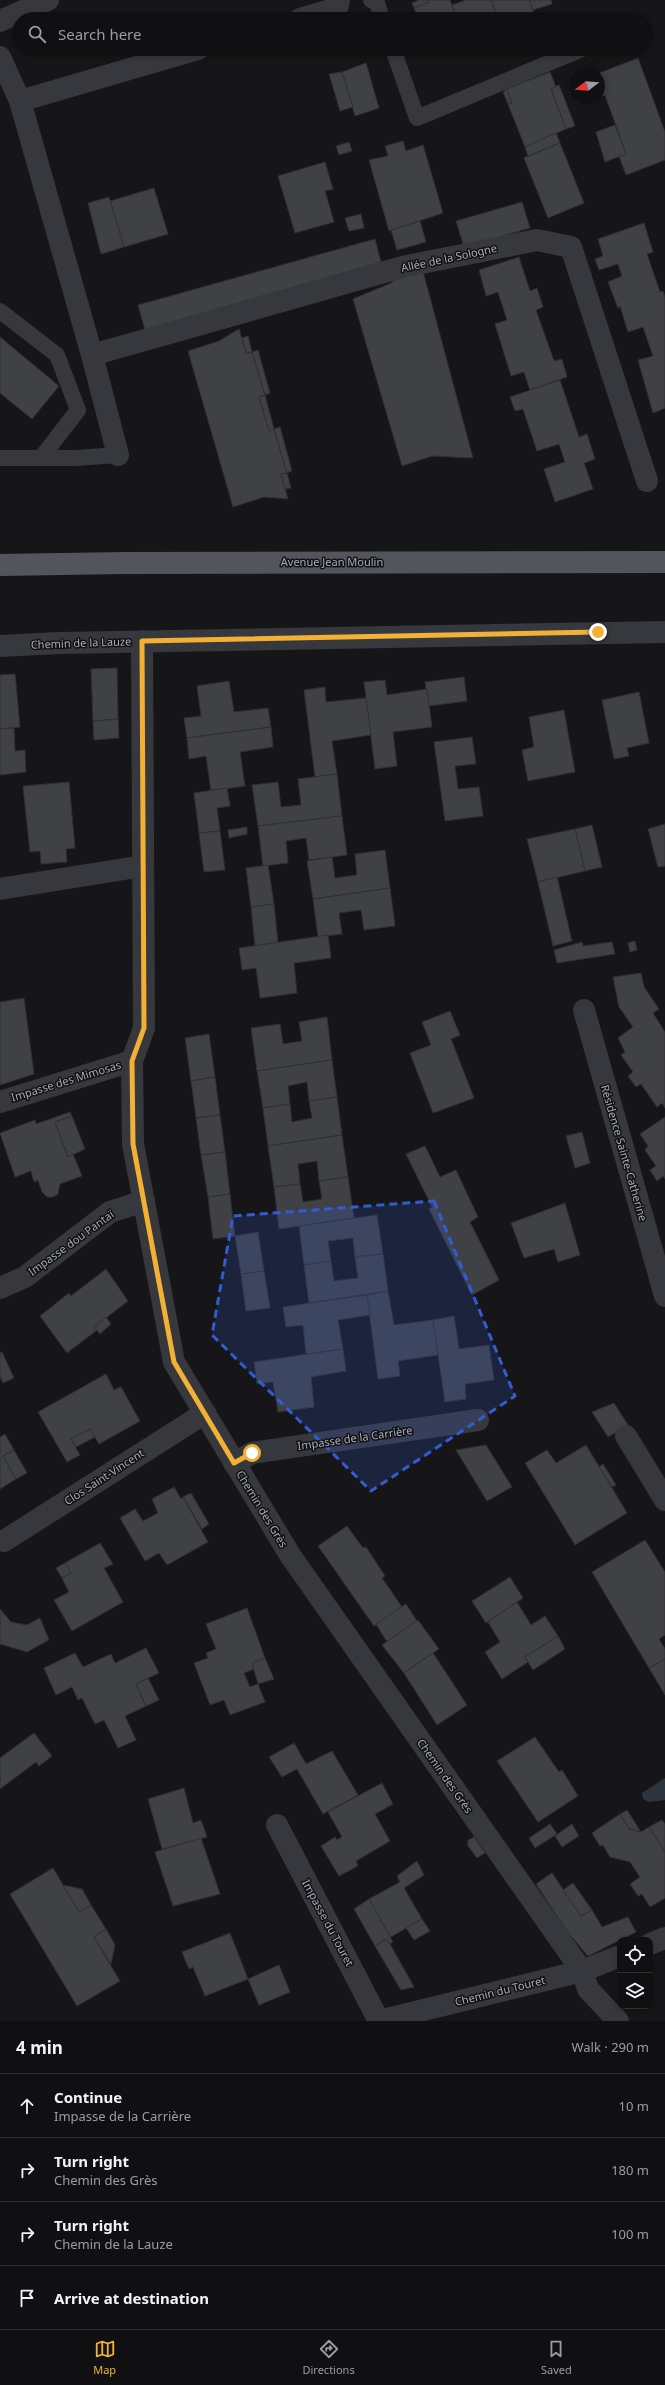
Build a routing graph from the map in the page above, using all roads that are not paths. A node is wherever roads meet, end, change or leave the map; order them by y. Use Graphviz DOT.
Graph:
graph roads {
  1 [pos="48,0"];
  2 [pos="339,0"];
  3 [pos="371,0"];
  4 [pos="21,12"];
  5 [pos="324,12"];
  6 [pos="379,12"];
  7 [pos="12,16"];
  8 [pos="0,21"];
  9 [pos="174,56"];
  10 [pos="395,56"];
  11 [pos="565,56"];
  12 [pos="0,57"];
  13 [pos="20,101"];
  14 [pos="0,311"];
  15 [pos="92,355"];
  16 [pos="118,455"];
  17 [pos="0,458"];
  18 [pos="41,458"];
  19 [pos="647,481"];
  20 [pos="665,562"];
  21 [pos="0,565"];
  22 [pos="665,632"];
  23 [pos="142,641"];
  24 [pos="0,646"];
  25 [pos="143,866"];
  26 [pos="0,890"];
  27 [pos="584,1010"];
  28 [pos="132,1061"];
  29 [pos="0,1102"];
  30 [pos="144,1200"];
  31 [pos="0,1288"];
  32 [pos="665,1296"];
  33 [pos="205,1413"];
  34 [pos="478,1420"];
  35 [pos="626,1436"];
  36 [pos="234,1463"];
  37 [pos="665,1500"];
  38 [pos="4,1542"];
  39 [pos="277,1825"];
  40 [pos="665,1938"];
  41 [pos="653,1943"];
  42 [pos="617,1957"];
  43 [pos="582,1971"];
  44 [pos="379,2021"];
  45 [pos="618,2021"];
  1 -- 4 [label="street"];
  2 -- 5 [label="street"];
  3 -- 6 [label="lane"];
  7 -- 8 [label="street"];
  9 -- 13 [label="street"];
  10 -- 11 [label="lane"];
  12 -- 13 [label="street"];
  13 -- 15 [label="street"];
  14 -- 18 [label="lane"];
  15 -- 16 [label="street"];
  15 -- 19 [label="street, Allée de la Sologne"];
  16 -- 18 [label="lane"];
  17 -- 18 [label="lane"];
  20 -- 21 [label="main road, Avenue Jean Moulin"];
  22 -- 23 [label="street, Chemin de la Lauze"];
  23 -- 24 [label="street, Chemin de la Lauze"];
  23 -- 25 [label="street, Chemin des Grès"];
  25 -- 26 [label="street"];
  25 -- 28 [label="street, Chemin des Grès"];
  27 -- 32 [label="street, Résidence Sainte-Catherine"];
  28 -- 29 [label="street, Impasse des Mimosas"];
  28 -- 30 [label="street, Chemin des Grès"];
  30 -- 31 [label="street, Impasse dou Pantaï"];
  30 -- 33 [label="street, Chemin des Grès"];
  33 -- 36 [label="street, Chemin des Grès"];
  33 -- 38 [label="street, Clos Saint-Vincent"];
  34 -- 36 [label="street, Impasse de la Carrière"];
  35 -- 37 [label="street"];
  36 -- 43 [label="street, Chemin des Grès"];
  39 -- 44 [label="street, Impasse du Touret"];
  40 -- 41 [label="street"];
  42 -- 43 [label="street, Chemin du Touret"];
  43 -- 44 [label="street, Chemin du Touret"];
  43 -- 45 [label="street, Chemin des Grès"];
}
